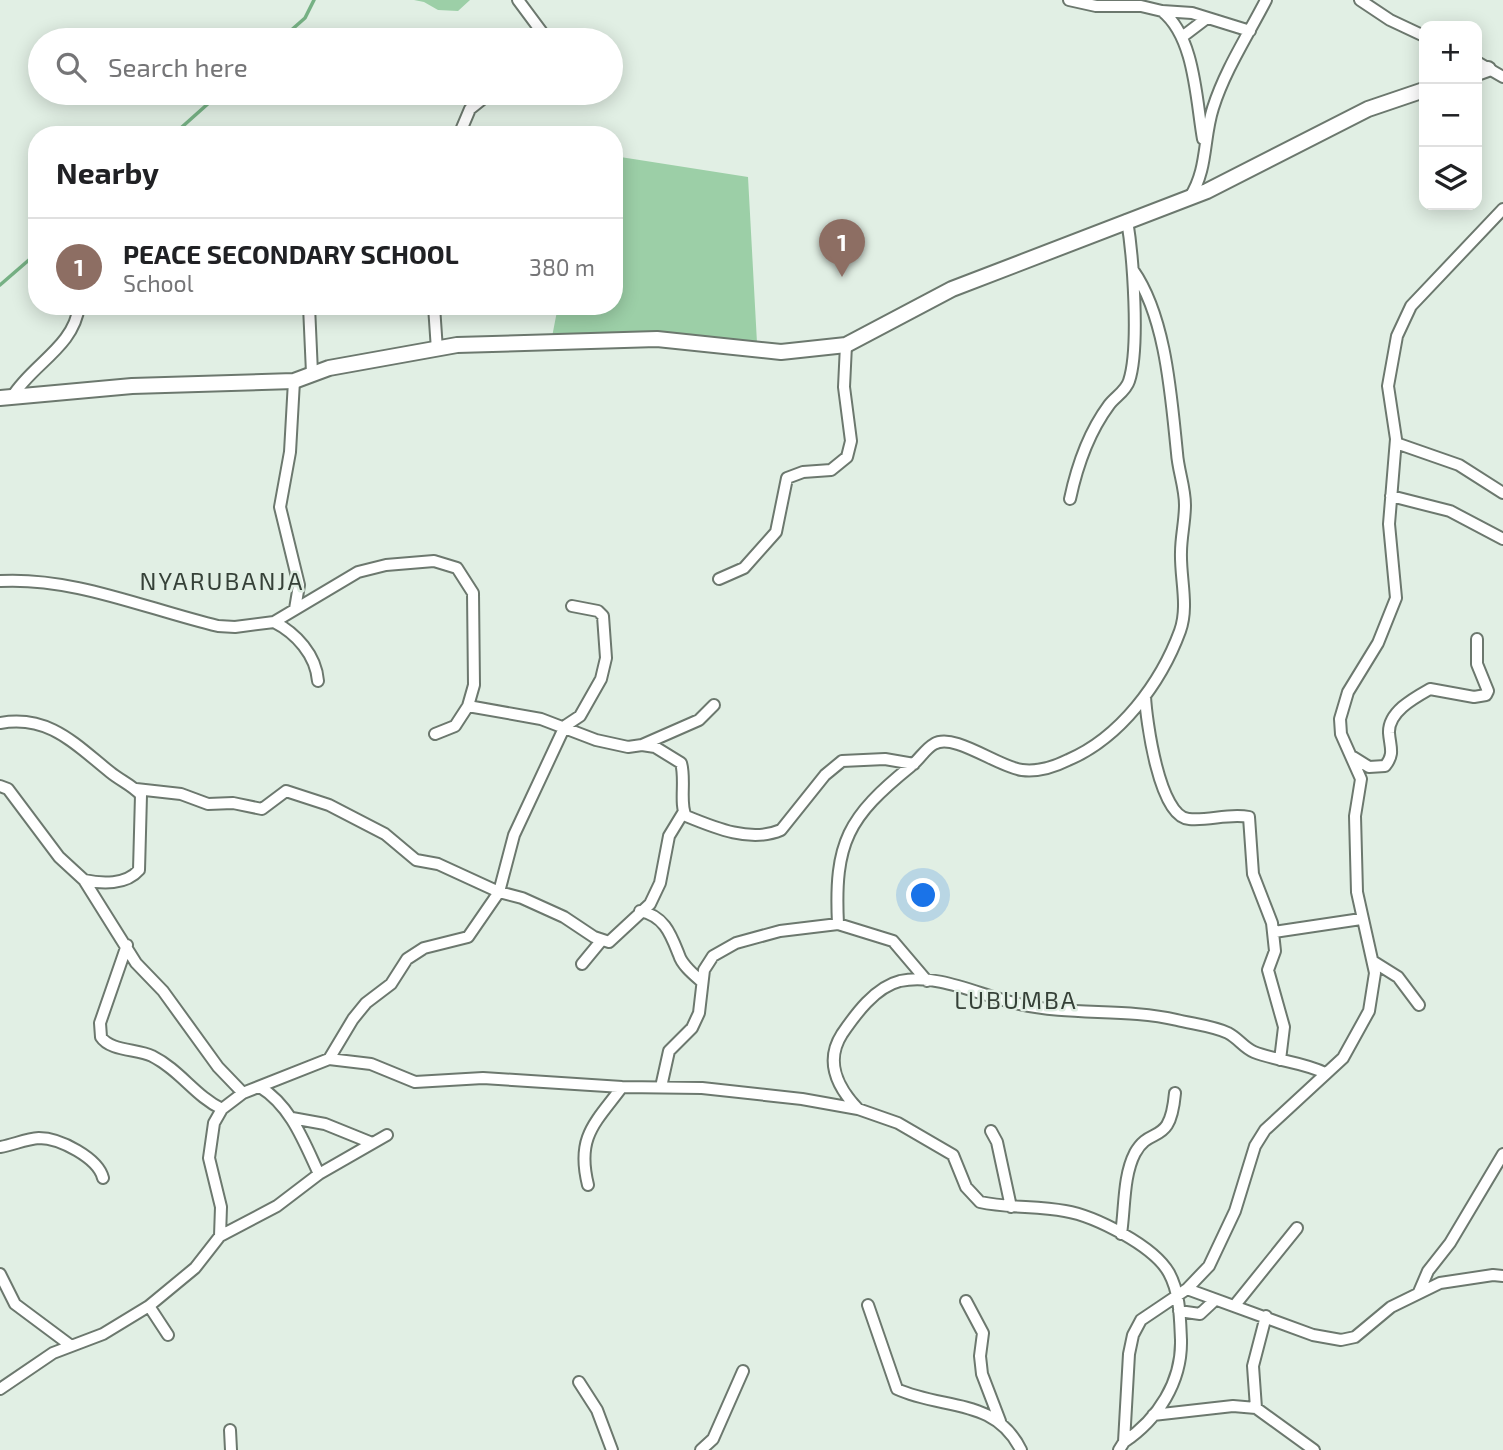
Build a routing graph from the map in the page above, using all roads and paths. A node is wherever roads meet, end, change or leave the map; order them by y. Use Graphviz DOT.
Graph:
graph roads {
  1 [pos="518,0"];
  2 [pos="1069,0"];
  3 [pos="1266,0"];
  4 [pos="1360,0"];
  5 [pos="1162,11"];
  6 [pos="1207,18"];
  7 [pos="539,28"];
  8 [pos="1250,31"];
  9 [pos="1419,34"];
  10 [pos="1182,37"];
  11 [pos="1503,66"];
  12 [pos="1482,68"];
  13 [pos="1482,68"];
  14 [pos="1503,77"];
  15 [pos="1419,92"];
  16 [pos="475,105"];
  17 [pos="463,126"];
  18 [pos="1204,145"];
  19 [pos="1190,197"];
  20 [pos="1503,209"];
  21 [pos="1127,220"];
  22 [pos="1133,270"];
  23 [pos="77,315"];
  24 [pos="309,315"];
  25 [pos="435,315"];
  26 [pos="846,345"];
  27 [pos="437,350"];
  28 [pos="312,373"];
  29 [pos="294,381"];
  30 [pos="6,397"];
  31 [pos="1396,443"];
  32 [pos="1503,493"];
  33 [pos="1391,496"];
  34 [pos="1070,499"];
  35 [pos="1501,538"];
  36 [pos="719,579"];
  37 [pos="0,581"];
  38 [pos="572,606"];
  39 [pos="295,609"];
  40 [pos="274,622"];
  41 [pos="1477,639"];
  42 [pos="318,681"];
  43 [pos="1145,696"];
  44 [pos="715,705"];
  45 [pos="468,706"];
  46 [pos="0,723"];
  47 [pos="565,726"];
  48 [pos="435,734"];
  49 [pos="642,745"];
  50 [pos="1351,755"];
  51 [pos="914,764"];
  52 [pos="0,786"];
  53 [pos="136,789"];
  54 [pos="683,813"];
  55 [pos="84,880"];
  56 [pos="499,892"];
  57 [pos="640,911"];
  58 [pos="1361,919"];
  59 [pos="838,924"];
  60 [pos="1273,932"];
  61 [pos="601,941"];
  62 [pos="127,945"];
  63 [pos="1374,962"];
  64 [pos="582,964"];
  65 [pos="701,981"];
  66 [pos="927,981"];
  67 [pos="1419,1005"];
  68 [pos="330,1059"];
  69 [pos="1280,1060"];
  70 [pos="1325,1073"];
  71 [pos="260,1087"];
  72 [pos="622,1087"];
  73 [pos="661,1087"];
  74 [pos="243,1093"];
  75 [pos="1175,1093"];
  76 [pos="222,1109"];
  77 [pos="858,1110"];
  78 [pos="292,1118"];
  79 [pos="991,1131"];
  80 [pos="387,1135"];
  81 [pos="372,1143"];
  82 [pos="0,1147"];
  83 [pos="1503,1154"];
  84 [pos="319,1174"];
  85 [pos="103,1178"];
  86 [pos="588,1185"];
  87 [pos="1010,1207"];
  88 [pos="1297,1228"];
  89 [pos="1121,1234"];
  90 [pos="220,1236"];
  91 [pos="0,1274"];
  92 [pos="1503,1276"];
  93 [pos="1419,1292"];
  94 [pos="1182,1293"];
  95 [pos="1215,1300"];
  96 [pos="966,1301"];
  97 [pos="868,1304"];
  98 [pos="149,1306"];
  99 [pos="1236,1306"];
  100 [pos="1179,1311"];
  101 [pos="1266,1316"];
  102 [pos="167,1335"];
  103 [pos="70,1345"];
  104 [pos="743,1371"];
  105 [pos="579,1382"];
  106 [pos="0,1389"];
  107 [pos="1256,1408"];
  108 [pos="1153,1415"];
  109 [pos="1000,1421"];
  110 [pos="230,1430"];
  111 [pos="1121,1446"];
  112 [pos="231,1450"];
  113 [pos="612,1450"];
  114 [pos="701,1450"];
  115 [pos="1021,1450"];
  116 [pos="1314,1450"];
  1 -- 7 [label="street"];
  2 -- 5 [label="street"];
  3 -- 8 [label="street"];
  4 -- 9 [label="street"];
  5 -- 6 [label="street"];
  5 -- 10 [label="street"];
  6 -- 8 [label="street"];
  6 -- 10 [label="street"];
  8 -- 18 [label="street"];
  10 -- 18 [label="street"];
  11 -- 12 [label="street"];
  13 -- 14 [label="street"];
  15 -- 19 [label="street"];
  16 -- 17 [label="street"];
  18 -- 19 [label="street"];
  19 -- 21 [label="street"];
  20 -- 31 [label="street"];
  21 -- 22 [label="street"];
  21 -- 26 [label="street"];
  22 -- 34 [label="street"];
  22 -- 43 [label="street"];
  23 -- 30 [label="street"];
  24 -- 28 [label="street"];
  25 -- 27 [label="street"];
  26 -- 27 [label="street"];
  26 -- 36 [label="street"];
  27 -- 28 [label="street"];
  28 -- 29 [label="street"];
  29 -- 30 [label="street"];
  29 -- 39 [label="street"];
  31 -- 32 [label="street"];
  31 -- 33 [label="street"];
  33 -- 35 [label="street"];
  33 -- 50 [label="street"];
  37 -- 40 [label="street"];
  38 -- 47 [label="street"];
  39 -- 40 [label="street"];
  39 -- 45 [label="street"];
  40 -- 42 [label="street"];
  41 -- 50 [label="street"];
  43 -- 51 [label="street"];
  43 -- 60 [label="street"];
  44 -- 49 [label="street"];
  45 -- 47 [label="street"];
  45 -- 48 [label="street"];
  46 -- 53 [label="street"];
  47 -- 49 [label="street"];
  47 -- 56 [label="street"];
  49 -- 54 [label="street"];
  50 -- 58 [label="street"];
  51 -- 54 [label="street"];
  51 -- 59 [label="street"];
  52 -- 55 [label="street"];
  53 -- 55 [label="street"];
  53 -- 56 [label="street"];
  54 -- 57 [label="street"];
  55 -- 62 [label="street"];
  56 -- 61 [label="street"];
  56 -- 68 [label="street"];
  57 -- 61 [label="street"];
  57 -- 65 [label="street"];
  58 -- 60 [label="street"];
  58 -- 63 [label="street"];
  59 -- 65 [label="street"];
  59 -- 66 [label="street"];
  60 -- 69 [label="street"];
  61 -- 64 [label="street"];
  62 -- 74 [label="street"];
  62 -- 76 [label="street"];
  63 -- 67 [label="street"];
  63 -- 70 [label="street"];
  65 -- 73 [label="street"];
  66 -- 69 [label="street"];
  66 -- 77 [label="street"];
  68 -- 71 [label="street"];
  68 -- 72 [label="street"];
  69 -- 70 [label="street"];
  70 -- 94 [label="street"];
  71 -- 74 [label="street"];
  71 -- 78 [label="street"];
  72 -- 73 [label="street"];
  72 -- 86 [label="street"];
  73 -- 77 [label="street"];
  74 -- 76 [label="street"];
  75 -- 89 [label="street"];
  76 -- 90 [label="street"];
  77 -- 87 [label="street"];
  78 -- 81 [label="street"];
  78 -- 84 [label="street"];
  79 -- 87 [label="street"];
  80 -- 81 [label="street"];
  81 -- 84 [label="street"];
  82 -- 85 [label="street"];
  83 -- 93 [label="street"];
  84 -- 90 [label="street"];
  87 -- 89 [label="street"];
  88 -- 99 [label="street"];
  89 -- 94 [label="street"];
  90 -- 98 [label="street"];
  91 -- 103 [label="street"];
  92 -- 93 [label="street"];
  93 -- 101 [label="street"];
  94 -- 95 [label="street"];
  94 -- 100 [label="street"];
  94 -- 111 [label="street"];
  95 -- 99 [label="street"];
  95 -- 100 [label="street"];
  96 -- 109 [label="street"];
  97 -- 109 [label="street"];
  98 -- 102 [label="street"];
  98 -- 103 [label="street"];
  99 -- 101 [label="street"];
  100 -- 108 [label="street"];
  101 -- 107 [label="street"];
  103 -- 106 [label="street"];
  104 -- 114 [label="street"];
  105 -- 113 [label="street"];
  107 -- 108 [label="street"];
  107 -- 116 [label="street"];
  108 -- 111 [label="street"];
  109 -- 115 [label="street"];
  110 -- 112 [label="street"];
}
